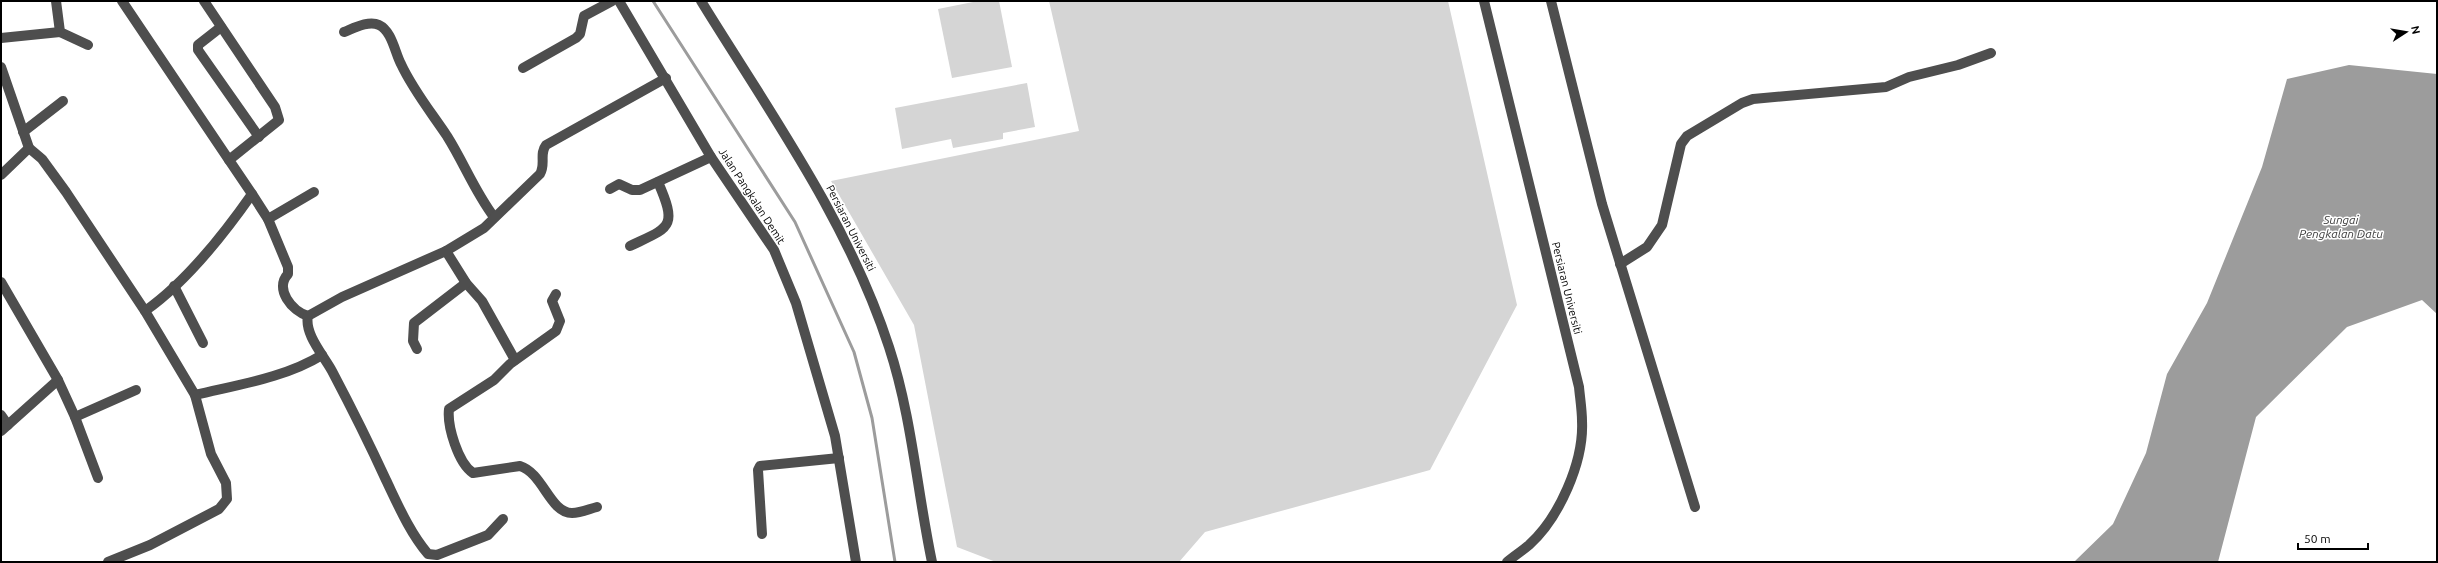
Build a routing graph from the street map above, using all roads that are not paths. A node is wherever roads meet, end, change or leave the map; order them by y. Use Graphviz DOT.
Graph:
graph roads {
  1 [pos="56,1"];
  2 [pos="122,1"];
  3 [pos="204,1"];
  4 [pos="612,1"];
  5 [pos="619,1"];
  6 [pos="701,1"];
  7 [pos="1484,1"];
  8 [pos="1551,1"];
  9 [pos="222,28"];
  10 [pos="60,32"];
  11 [pos="344,32"];
  12 [pos="1,38"];
  13 [pos="88,45"];
  14 [pos="1991,53"];
  15 [pos="1,67"];
  16 [pos="523,68"];
  17 [pos="666,78"];
  18 [pos="63,101"];
  19 [pos="23,132"];
  20 [pos="259,137"];
  21 [pos="29,148"];
  22 [pos="711,157"];
  23 [pos="229,160"];
  24 [pos="1,175"];
  25 [pos="658,182"];
  26 [pos="610,189"];
  27 [pos="314,192"];
  28 [pos="252,194"];
  29 [pos="494,217"];
  30 [pos="268,219"];
  31 [pos="630,246"];
  32 [pos="446,251"];
  33 [pos="1620,264"];
  34 [pos="1,282"];
  35 [pos="466,283"];
  36 [pos="174,286"];
  37 [pos="556,294"];
  38 [pos="145,311"];
  39 [pos="308,316"];
  40 [pos="203,343"];
  41 [pos="417,349"];
  42 [pos="322,355"];
  43 [pos="515,360"];
  44 [pos="58,380"];
  45 [pos="136,390"];
  46 [pos="195,395"];
  47 [pos="1,415"];
  48 [pos="75,417"];
  49 [pos="4,428"];
  50 [pos="839,458"];
  51 [pos="98,478"];
  52 [pos="597,507"];
  53 [pos="1695,507"];
  54 [pos="503,519"];
  55 [pos="762,534"];
  56 [pos="108,562"];
  57 [pos="856,562"];
  58 [pos="932,562"];
  59 [pos="1506,562"];
  1 -- 10 [label="street"];
  2 -- 23 [label="street"];
  3 -- 9 [label="street"];
  4 -- 16 [label="street"];
  5 -- 17 [label="street, Jalan Pangkalan Demit"];
  6 -- 58 [label="street, Persiaran Universiti"];
  7 -- 59 [label="street, Persiaran Universiti"];
  8 -- 33 [label="street"];
  9 -- 20 [label="street"];
  9 -- 20 [label="street"];
  10 -- 12 [label="street"];
  10 -- 13 [label="street"];
  11 -- 29 [label="street"];
  14 -- 33 [label="street"];
  15 -- 19 [label="street"];
  17 -- 22 [label="street, Jalan Pangkalan Demit"];
  17 -- 29 [label="street"];
  18 -- 19 [label="street"];
  19 -- 21 [label="street"];
  20 -- 23 [label="street"];
  21 -- 24 [label="street"];
  21 -- 38 [label="street"];
  22 -- 25 [label="street"];
  22 -- 50 [label="street, Jalan Pangkalan Demit"];
  23 -- 28 [label="street"];
  25 -- 26 [label="street"];
  25 -- 31 [label="street"];
  27 -- 30 [label="street"];
  28 -- 30 [label="street"];
  28 -- 36 [label="street"];
  29 -- 32 [label="street"];
  30 -- 39 [label="street"];
  32 -- 35 [label="street"];
  32 -- 39 [label="street"];
  33 -- 53 [label="street"];
  34 -- 44 [label="street"];
  35 -- 41 [label="street"];
  35 -- 43 [label="street"];
  36 -- 38 [label="street"];
  36 -- 40 [label="street"];
  37 -- 43 [label="street"];
  38 -- 46 [label="street"];
  39 -- 42 [label="street"];
  42 -- 46 [label="street"];
  42 -- 54 [label="street"];
  43 -- 52 [label="street"];
  44 -- 48 [label="street"];
  44 -- 49 [label="street"];
  45 -- 48 [label="street"];
  46 -- 56 [label="street"];
  47 -- 49 [label="street"];
  48 -- 51 [label="street"];
  50 -- 55 [label="street"];
  50 -- 57 [label="street, Jalan Pangkalan Demit"];
}
